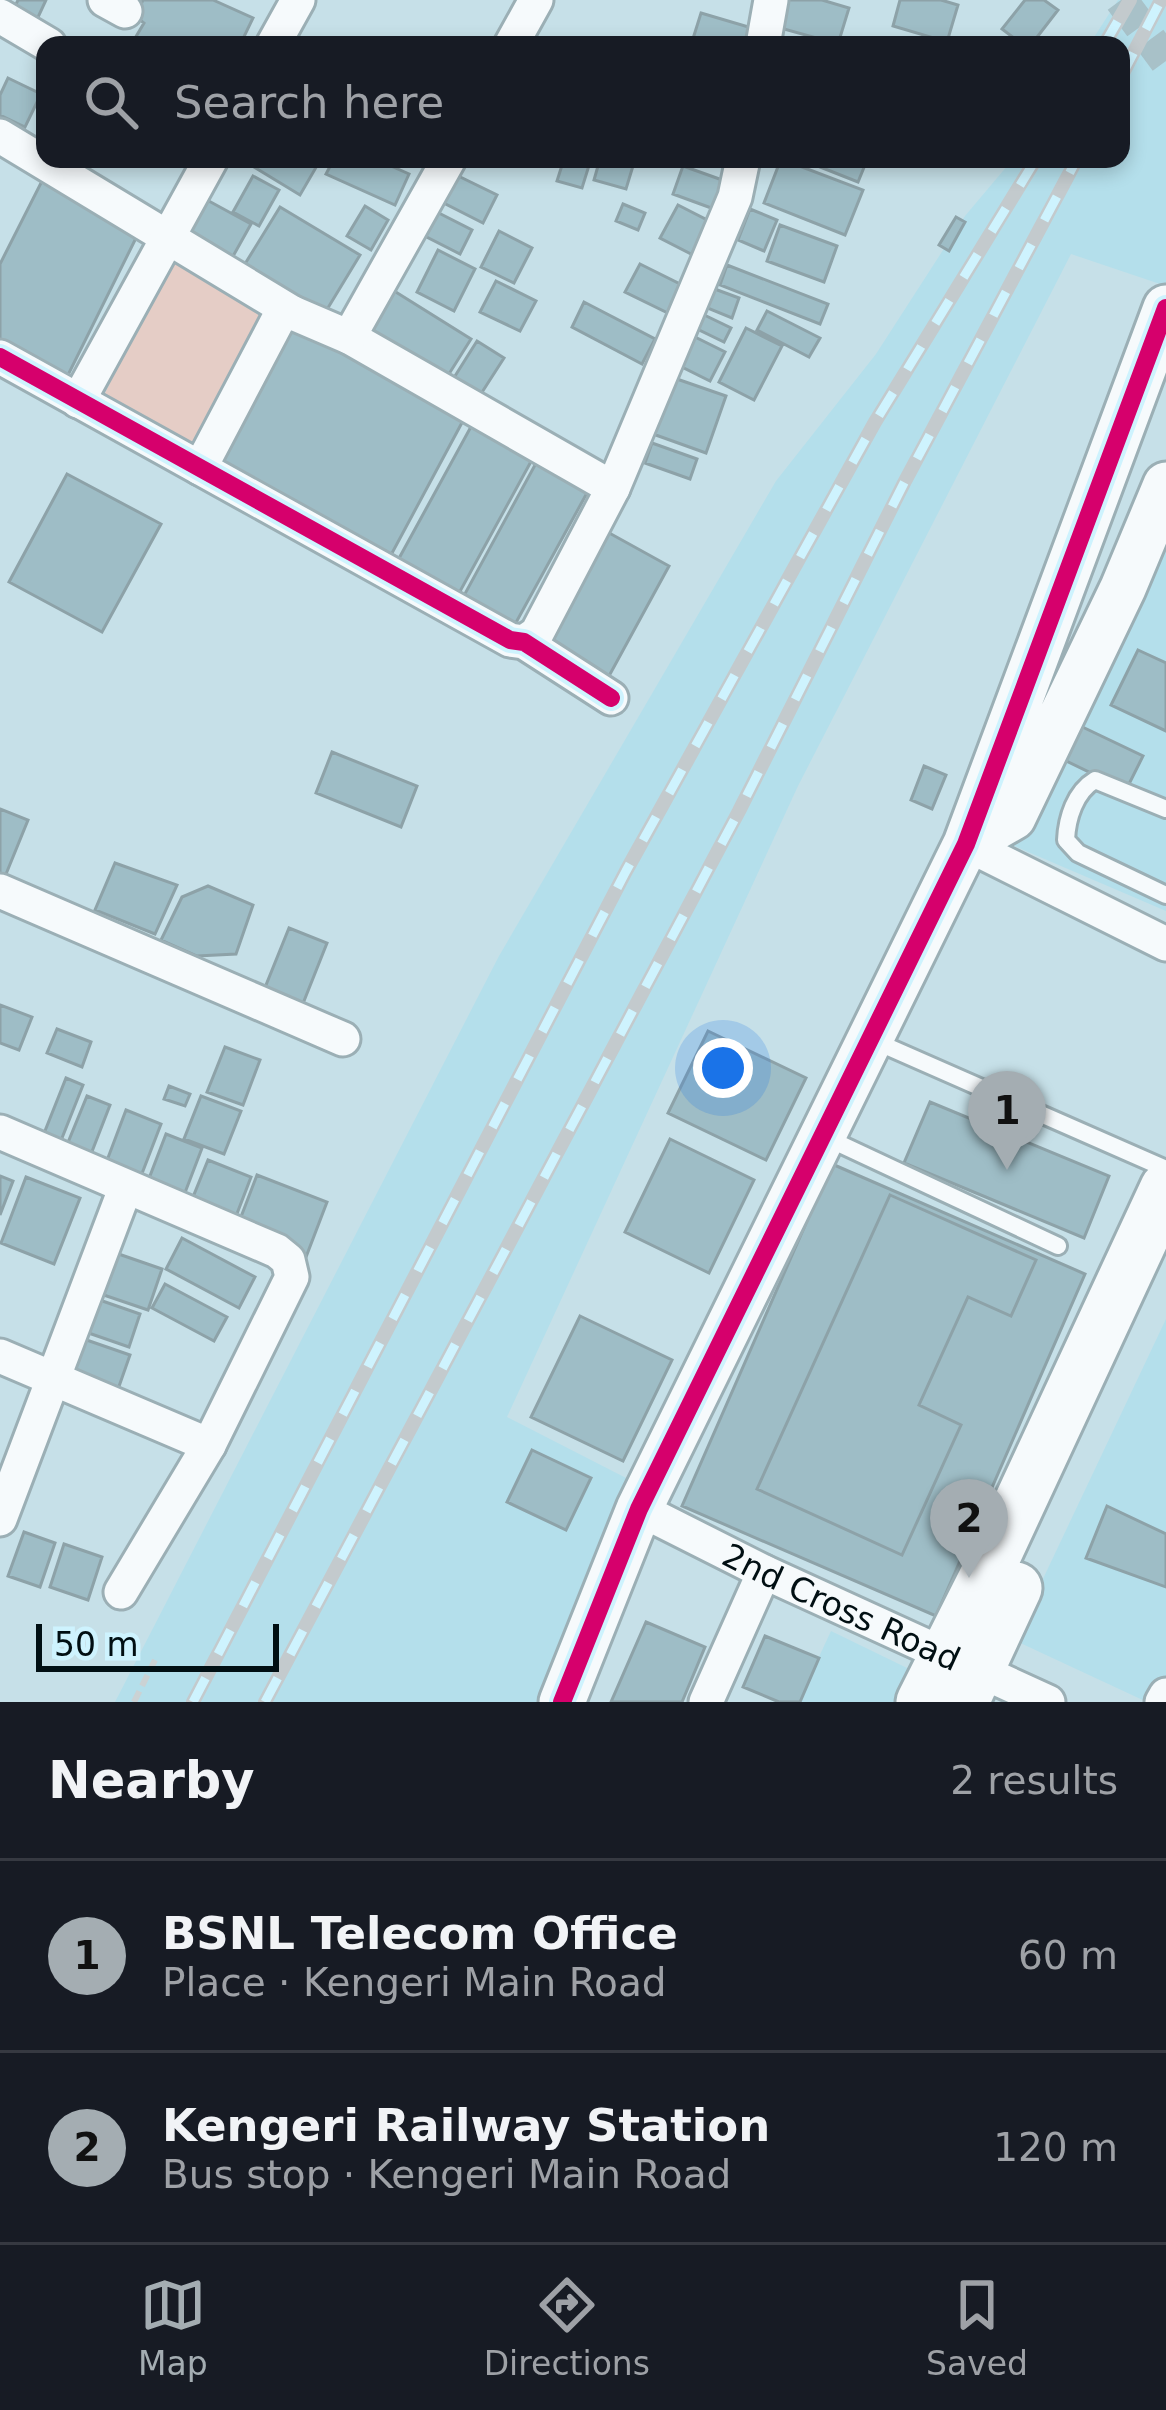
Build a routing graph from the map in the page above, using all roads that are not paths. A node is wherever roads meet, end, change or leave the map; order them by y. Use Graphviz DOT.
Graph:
graph roads {
  1 [pos="298,0"];
  2 [pos="536,0"];
  3 [pos="771,0"];
  4 [pos="0,16"];
  5 [pos="278,36"];
  6 [pos="517,36"];
  7 [pos="765,36"];
  8 [pos="36,37"];
  9 [pos="0,136"];
  10 [pos="36,158"];
  11 [pos="53,168"];
  12 [pos="206,168"];
  13 [pos="444,168"];
  14 [pos="741,168"];
  15 [pos="168,237"];
  16 [pos="1166,308"];
  17 [pos="293,313"];
  18 [pos="349,338"];
  19 [pos="0,357"];
  20 [pos="79,401"];
  21 [pos="200,468"];
  22 [pos="1166,485"];
  23 [pos="613,488"];
  24 [pos="524,642"];
  25 [pos="611,698"];
  26 [pos="1166,809"];
  27 [pos="966,844"];
  28 [pos="0,891"];
  29 [pos="1166,895"];
  30 [pos="1166,944"];
  31 [pos="343,1039"];
  32 [pos="870,1039"];
  33 [pos="0,1132"];
  34 [pos="822,1136"];
  35 [pos="1166,1169"];
  36 [pos="125,1189"];
  37 [pos="1166,1189"];
  38 [pos="1058,1246"];
  39 [pos="1166,1260"];
  40 [pos="0,1356"];
  41 [pos="54,1380"];
  42 [pos="209,1445"];
  43 [pos="639,1509"];
  44 [pos="0,1519"];
  45 [pos="764,1572"];
  46 [pos="121,1592"];
  47 [pos="961,1676"];
  48 [pos="562,1702"];
  49 [pos="706,1702"];
  50 [pos="922,1702"];
  51 [pos="1048,1702"];
  1 -- 5 [label="street"];
  2 -- 6 [label="street"];
  3 -- 7 [label="street"];
  4 -- 8 [label="street"];
  9 -- 10 [label="street"];
  11 -- 15 [label="street"];
  12 -- 15 [label="street"];
  13 -- 18 [label="street"];
  14 -- 23 [label="street"];
  15 -- 17 [label="street"];
  15 -- 20 [label="street"];
  16 -- 27 [label="street"];
  17 -- 18 [label="street"];
  17 -- 21 [label="street"];
  18 -- 23 [label="street"];
  19 -- 20 [label="street"];
  20 -- 21 [label="street"];
  21 -- 24 [label="street"];
  22 -- 27 [label="street"];
  23 -- 24 [label="street"];
  24 -- 25 [label="street"];
  26 -- 29 [label="lane"];
  27 -- 30 [label="street"];
  27 -- 32 [label="street"];
  28 -- 31 [label="street"];
  32 -- 34 [label="street"];
  32 -- 35 [label="lane"];
  33 -- 36 [label="street"];
  34 -- 38 [label="lane"];
  34 -- 43 [label="street"];
  36 -- 41 [label="street"];
  36 -- 42 [label="street"];
  37 -- 47 [label="main road"];
  39 -- 47 [label="main road"];
  40 -- 41 [label="street"];
  41 -- 42 [label="street"];
  41 -- 44 [label="street"];
  42 -- 46 [label="street"];
  43 -- 45 [label="street, 2nd Cross Road"];
  43 -- 48 [label="street"];
  45 -- 47 [label="street, 2nd Cross Road"];
  45 -- 49 [label="street"];
  47 -- 50 [label="main road"];
  47 -- 51 [label="street, 2nd Cross Road"];
}
